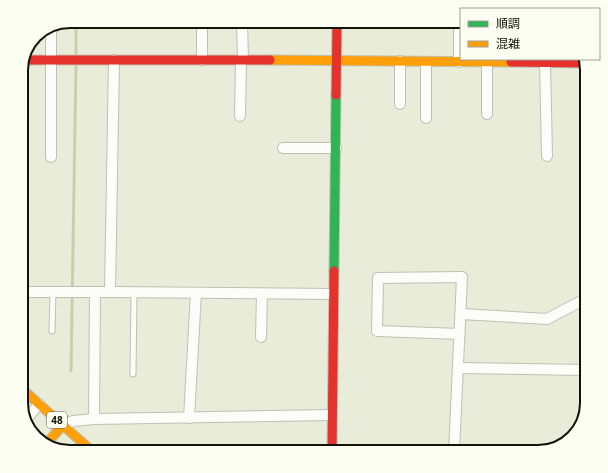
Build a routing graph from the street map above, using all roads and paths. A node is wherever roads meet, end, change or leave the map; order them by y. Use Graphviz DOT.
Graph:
graph roads {
  1 [pos="202,28"];
  2 [pos="242,28"];
  3 [pos="337,28"];
  4 [pos="459,28"];
  5 [pos="51,33"];
  6 [pos="51,59"];
  7 [pos="29,60"];
  8 [pos="114,60"];
  9 [pos="202,60"];
  10 [pos="242,60"];
  11 [pos="336,60"];
  12 [pos="400,61"];
  13 [pos="426,62"];
  14 [pos="459,62"];
  15 [pos="487,62"];
  16 [pos="545,63"];
  17 [pos="579,63"];
  18 [pos="400,104"];
  19 [pos="487,114"];
  20 [pos="240,116"];
  21 [pos="426,118"];
  22 [pos="283,148"];
  23 [pos="336,148"];
  24 [pos="547,156"];
  25 [pos="51,157"];
  26 [pos="28,292"];
  27 [pos="53,292"];
  28 [pos="95,292"];
  29 [pos="110,292"];
  30 [pos="134,292"];
  31 [pos="196,293"];
  32 [pos="262,294"];
  33 [pos="333,294"];
  34 [pos="580,302"];
  35 [pos="461,314"];
  36 [pos="52,331"];
  37 [pos="460,334"];
  38 [pos="262,337"];
  39 [pos="458,368"];
  40 [pos="580,370"];
  41 [pos="133,374"];
  42 [pos="28,394"];
  43 [pos="39,404"];
  44 [pos="29,415"];
  45 [pos="332,415"];
  46 [pos="94,418"];
  47 [pos="189,418"];
  48 [pos="62,425"];
  49 [pos="49,440"];
  50 [pos="85,445"];
  51 [pos="332,445"];
  52 [pos="454,445"];
  1 -- 9 [label="street"];
  2 -- 10 [label="street"];
  3 -- 11 [label="street"];
  4 -- 14 [label="street"];
  5 -- 6 [label="street"];
  6 -- 7 [label="street"];
  6 -- 8 [label="street"];
  6 -- 25 [label="street"];
  8 -- 9 [label="street"];
  8 -- 29 [label="street"];
  9 -- 10 [label="street"];
  10 -- 11 [label="street"];
  10 -- 20 [label="street"];
  11 -- 12 [label="street"];
  11 -- 23 [label="street"];
  12 -- 13 [label="street"];
  12 -- 18 [label="street"];
  13 -- 14 [label="street"];
  13 -- 21 [label="street"];
  14 -- 15 [label="street"];
  15 -- 16 [label="street"];
  15 -- 19 [label="street"];
  16 -- 17 [label="street"];
  16 -- 24 [label="street"];
  22 -- 23 [label="street"];
  23 -- 33 [label="street"];
  26 -- 27 [label="street"];
  27 -- 28 [label="street"];
  27 -- 36 [label="lane"];
  28 -- 29 [label="street"];
  28 -- 46 [label="street"];
  29 -- 30 [label="street"];
  30 -- 31 [label="street"];
  30 -- 41 [label="lane"];
  31 -- 32 [label="street"];
  31 -- 47 [label="street"];
  32 -- 33 [label="street"];
  32 -- 38 [label="street"];
  33 -- 45 [label="street"];
  34 -- 35 [label="street"];
  35 -- 37 [label="street"];
  35 -- 37 [label="street"];
  37 -- 39 [label="street"];
  39 -- 40 [label="street"];
  39 -- 52 [label="street"];
  42 -- 43 [label="street, 48"];
  43 -- 44 [label="street"];
  43 -- 48 [label="street, 48"];
  45 -- 47 [label="street"];
  45 -- 51 [label="street"];
  46 -- 47 [label="street"];
  46 -- 48 [label="street"];
  48 -- 49 [label="street"];
  48 -- 50 [label="street, 48"];
}
